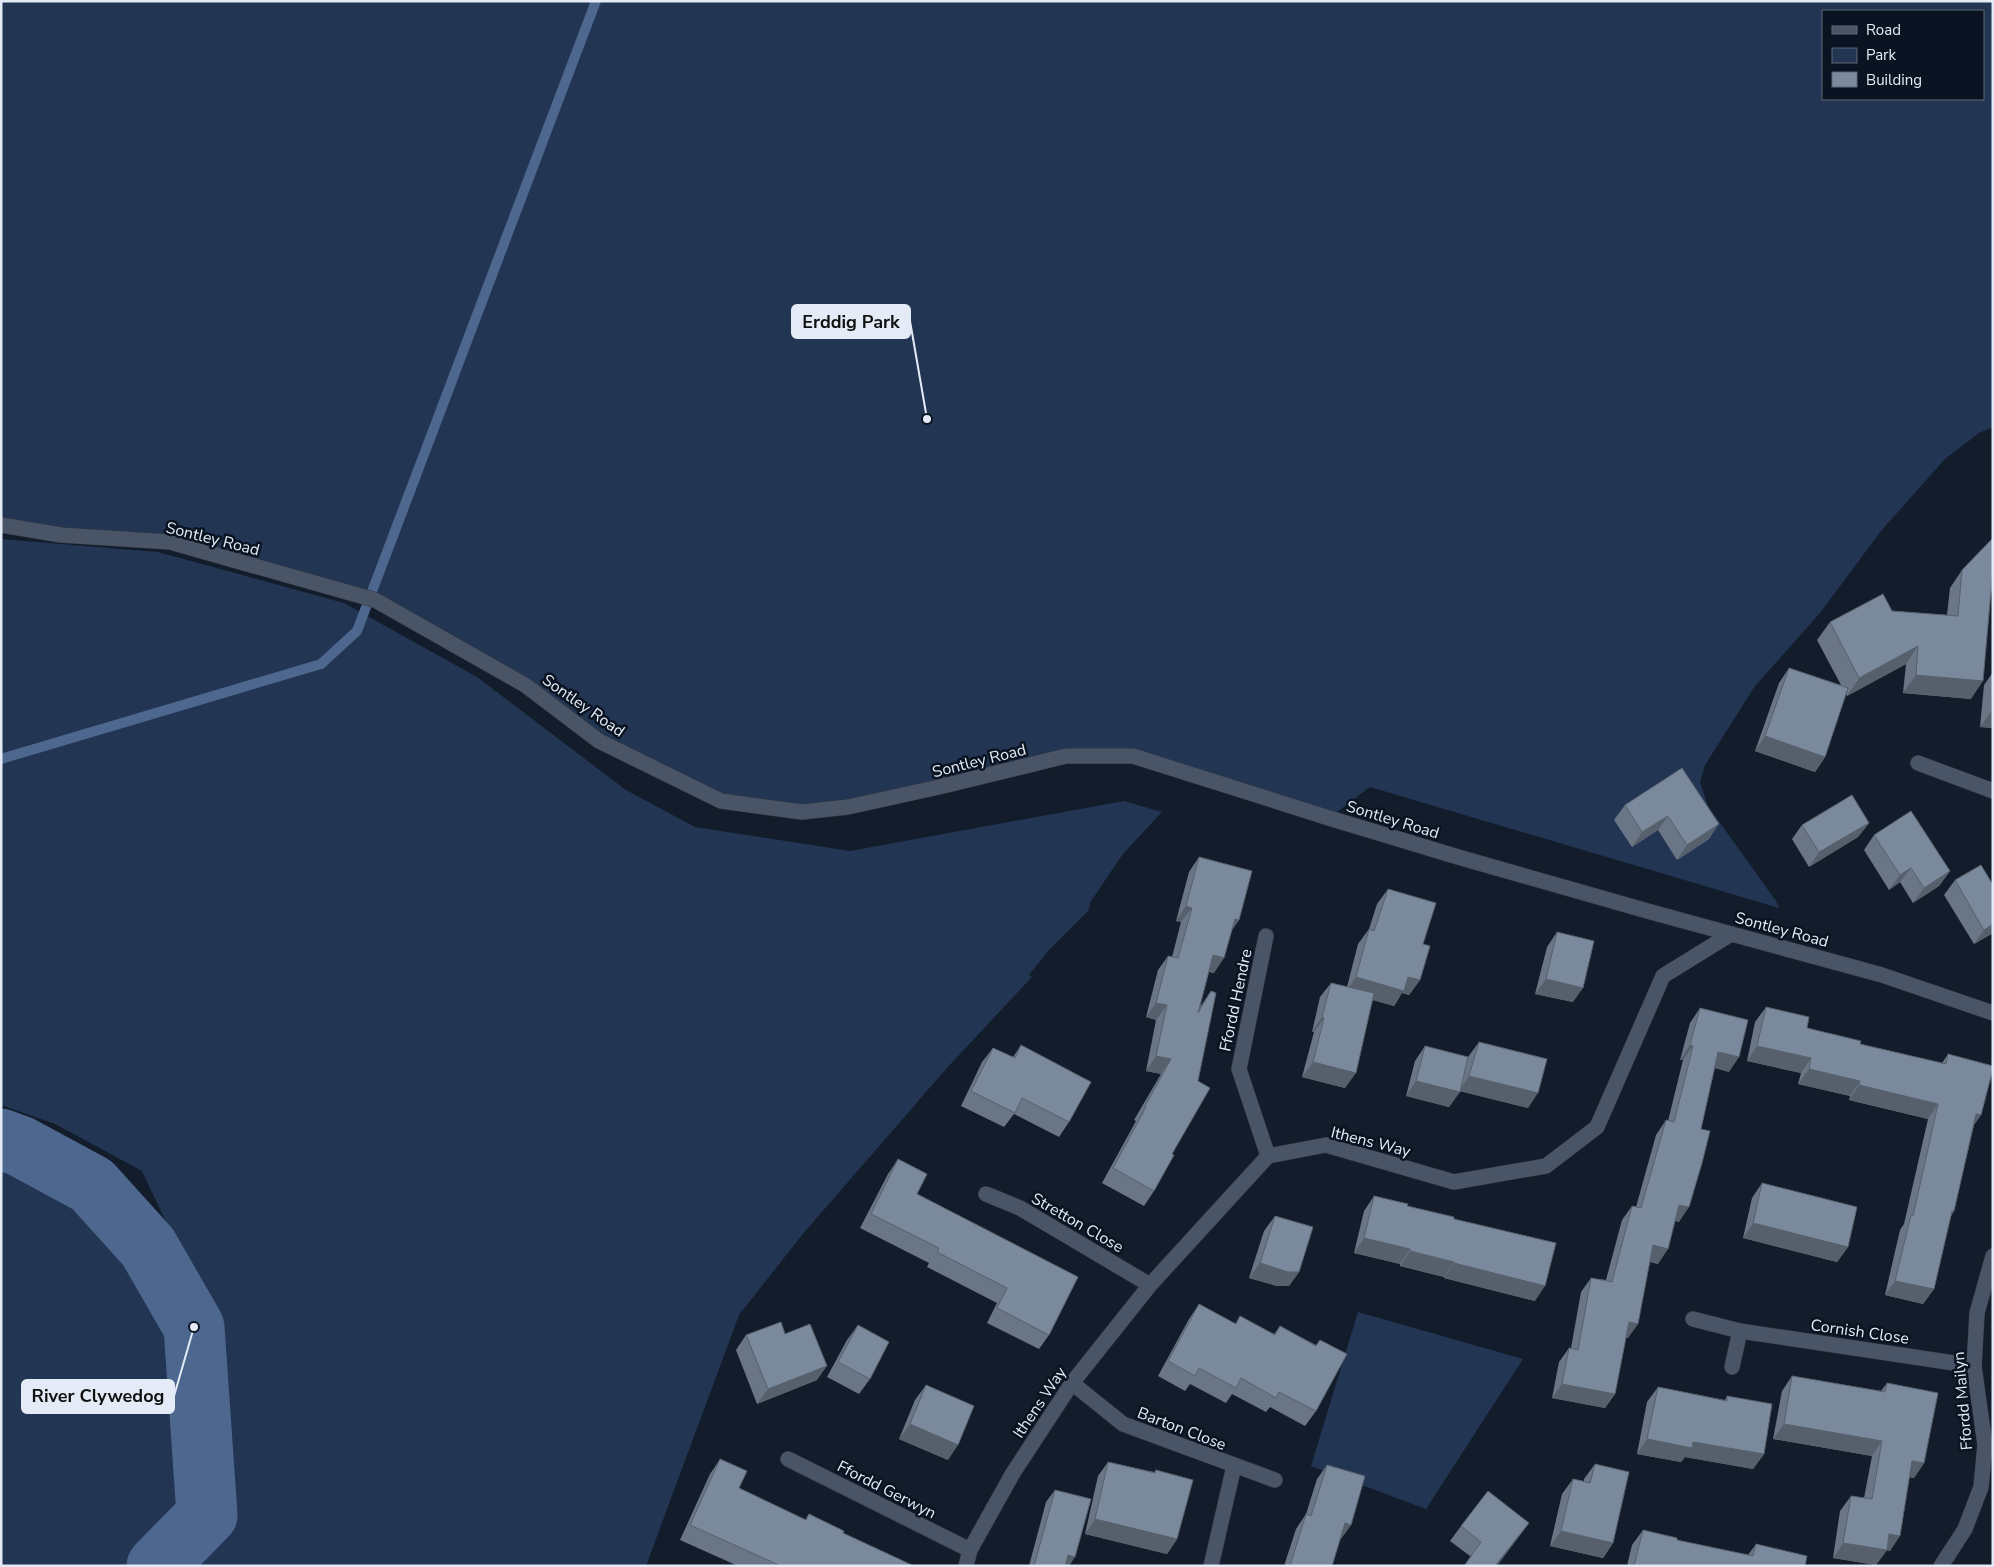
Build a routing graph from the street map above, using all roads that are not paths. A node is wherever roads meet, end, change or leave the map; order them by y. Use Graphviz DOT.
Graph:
graph roads {
  1 [pos="1,526"];
  2 [pos="1918,763"];
  3 [pos="1993,791"];
  4 [pos="1731,934"];
  5 [pos="1266,936"];
  6 [pos="1993,1013"];
  7 [pos="1268,1156"];
  8 [pos="986,1194"];
  9 [pos="1993,1256"];
  10 [pos="1150,1285"];
  11 [pos="1693,1319"];
  12 [pos="1740,1331"];
  13 [pos="1974,1366"];
  14 [pos="1732,1368"];
  15 [pos="1072,1383"];
  16 [pos="788,1458"];
  17 [pos="1234,1466"];
  18 [pos="1275,1480"];
  19 [pos="970,1550"];
  20 [pos="966,1566"];
  21 [pos="1212,1566"];
  22 [pos="1941,1566"];
  1 -- 4 [label="street, Sontley Road"];
  2 -- 3 [label="street"];
  4 -- 6 [label="street, Sontley Road"];
  4 -- 7 [label="street, Ithens Way"];
  5 -- 7 [label="street, Ffordd Hendre"];
  7 -- 10 [label="street, Ithens Way"];
  8 -- 10 [label="street, Stretton Close"];
  9 -- 13 [label="street, Ffordd Mailyn"];
  10 -- 15 [label="street, Ithens Way"];
  11 -- 12 [label="street, Cornish Close"];
  12 -- 13 [label="street, Cornish Close"];
  12 -- 14 [label="street"];
  13 -- 22 [label="street, Ffordd Mailyn"];
  15 -- 17 [label="street, Barton Close"];
  15 -- 19 [label="street, Ithens Way"];
  16 -- 19 [label="street, Ffordd Gerwyn"];
  17 -- 18 [label="street, Barton Close"];
  17 -- 21 [label="street, Barton Close"];
  19 -- 20 [label="street, Ithens Way"];
}
